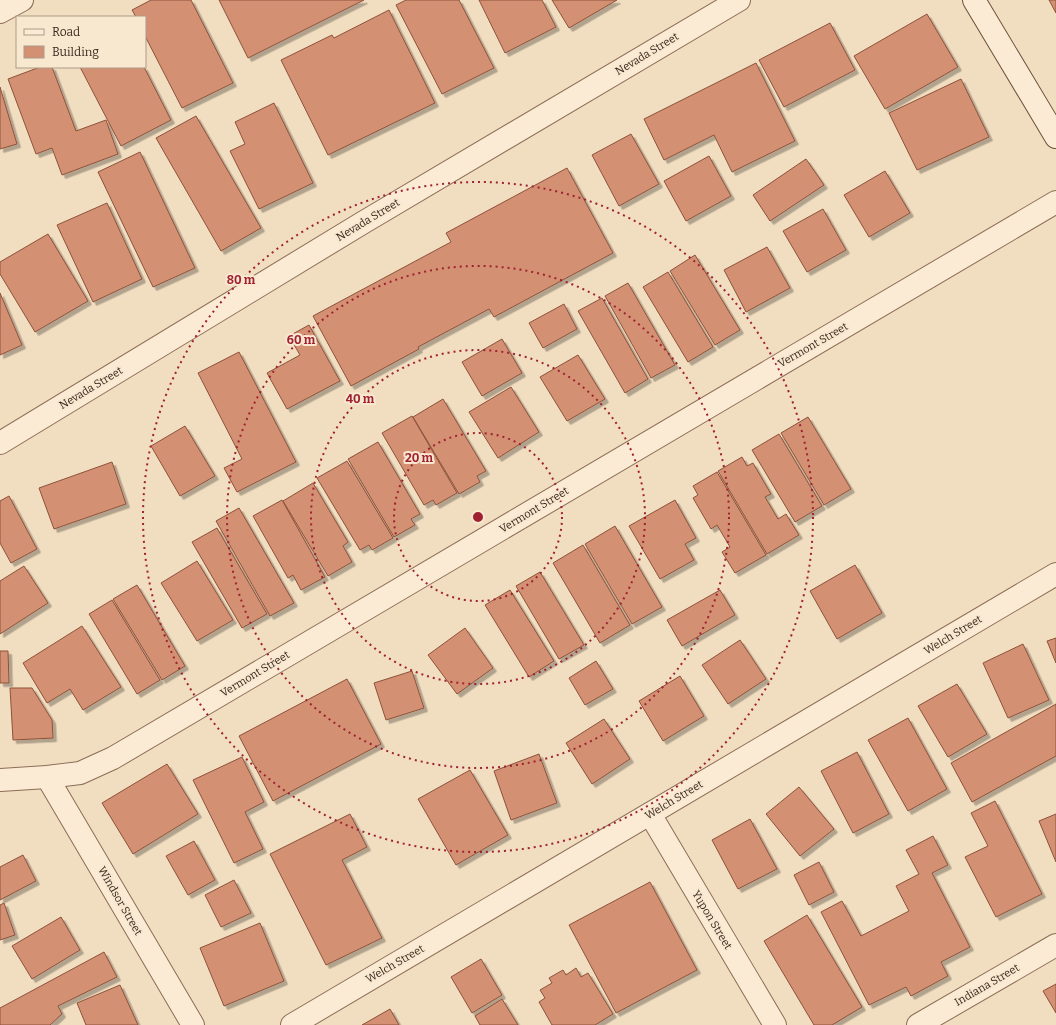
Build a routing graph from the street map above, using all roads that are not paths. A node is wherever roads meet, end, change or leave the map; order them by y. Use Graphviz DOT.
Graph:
graph roads {
  1 [pos="22,0"];
  2 [pos="739,0"];
  3 [pos="974,0"];
  4 [pos="0,12"];
  5 [pos="1056,137"];
  6 [pos="1056,202"];
  7 [pos="0,443"];
  8 [pos="1056,574"];
  9 [pos="47,777"];
  10 [pos="0,780"];
  11 [pos="650,814"];
  12 [pos="1056,946"];
  13 [pos="193,1025"];
  14 [pos="292,1025"];
  15 [pos="775,1025"];
  16 [pos="918,1025"];
  1 -- 4 [label="street"];
  2 -- 7 [label="street, Nevada Street"];
  3 -- 5 [label="street"];
  6 -- 9 [label="street, Vermont Street"];
  8 -- 11 [label="street, Welch Street"];
  9 -- 10 [label="street, Vermont Street"];
  9 -- 13 [label="street, Windsor Street"];
  11 -- 14 [label="street, Welch Street"];
  11 -- 15 [label="street, Yupon Street"];
  12 -- 16 [label="street, Indiana Street"];
}
